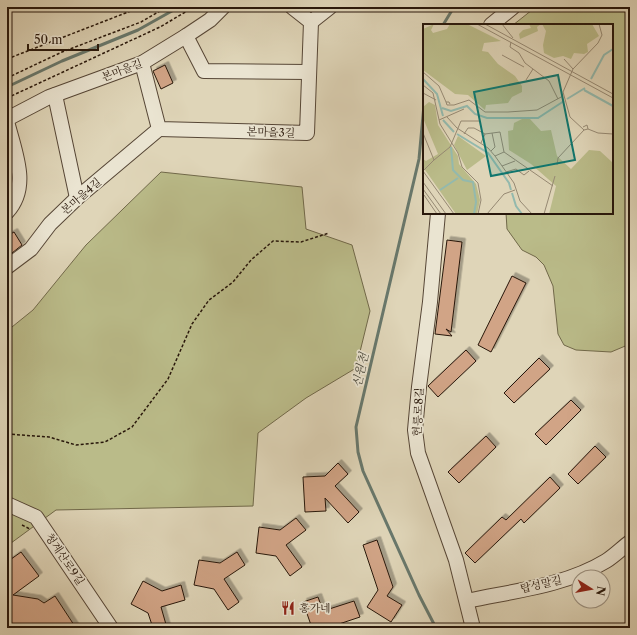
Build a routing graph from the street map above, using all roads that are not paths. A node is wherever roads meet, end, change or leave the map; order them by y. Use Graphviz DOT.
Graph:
graph roads {
  1 [pos="223,7"];
  2 [pos="292,7"];
  3 [pos="330,7"];
  4 [pos="513,7"];
  5 [pos="311,22"];
  6 [pos="492,24"];
  7 [pos="186,36"];
  8 [pos="142,63"];
  9 [pos="308,72"];
  10 [pos="55,95"];
  11 [pos="7,120"];
  12 [pos="165,129"];
  13 [pos="77,198"];
  14 [pos="7,212"];
  15 [pos="438,214"];
  16 [pos="7,268"];
  17 [pos="7,504"];
  18 [pos="630,542"];
  19 [pos="467,601"];
  20 [pos="111,628"];
  21 [pos="473,628"];
  1 -- 7 [label="street, 본마을길"];
  2 -- 5 [label="street"];
  3 -- 5 [label="street"];
  4 -- 6 [label="street"];
  5 -- 9 [label="street, 본마을3길"];
  7 -- 8 [label="street, 본마을길"];
  7 -- 9 [label="street"];
  8 -- 10 [label="street, 본마을길"];
  8 -- 12 [label="street"];
  9 -- 12 [label="street, 본마을3길"];
  10 -- 11 [label="street, 본마을길"];
  10 -- 13 [label="street"];
  11 -- 14 [label="street"];
  12 -- 13 [label="street, 본마을4길"];
  13 -- 16 [label="street, 본마을4길"];
  15 -- 19 [label="street, 헌릉로8길"];
  17 -- 20 [label="street, 청계산로9길"];
  18 -- 19 [label="street, 탑성말길"];
  19 -- 21 [label="street, 헌릉로8길"];
}
